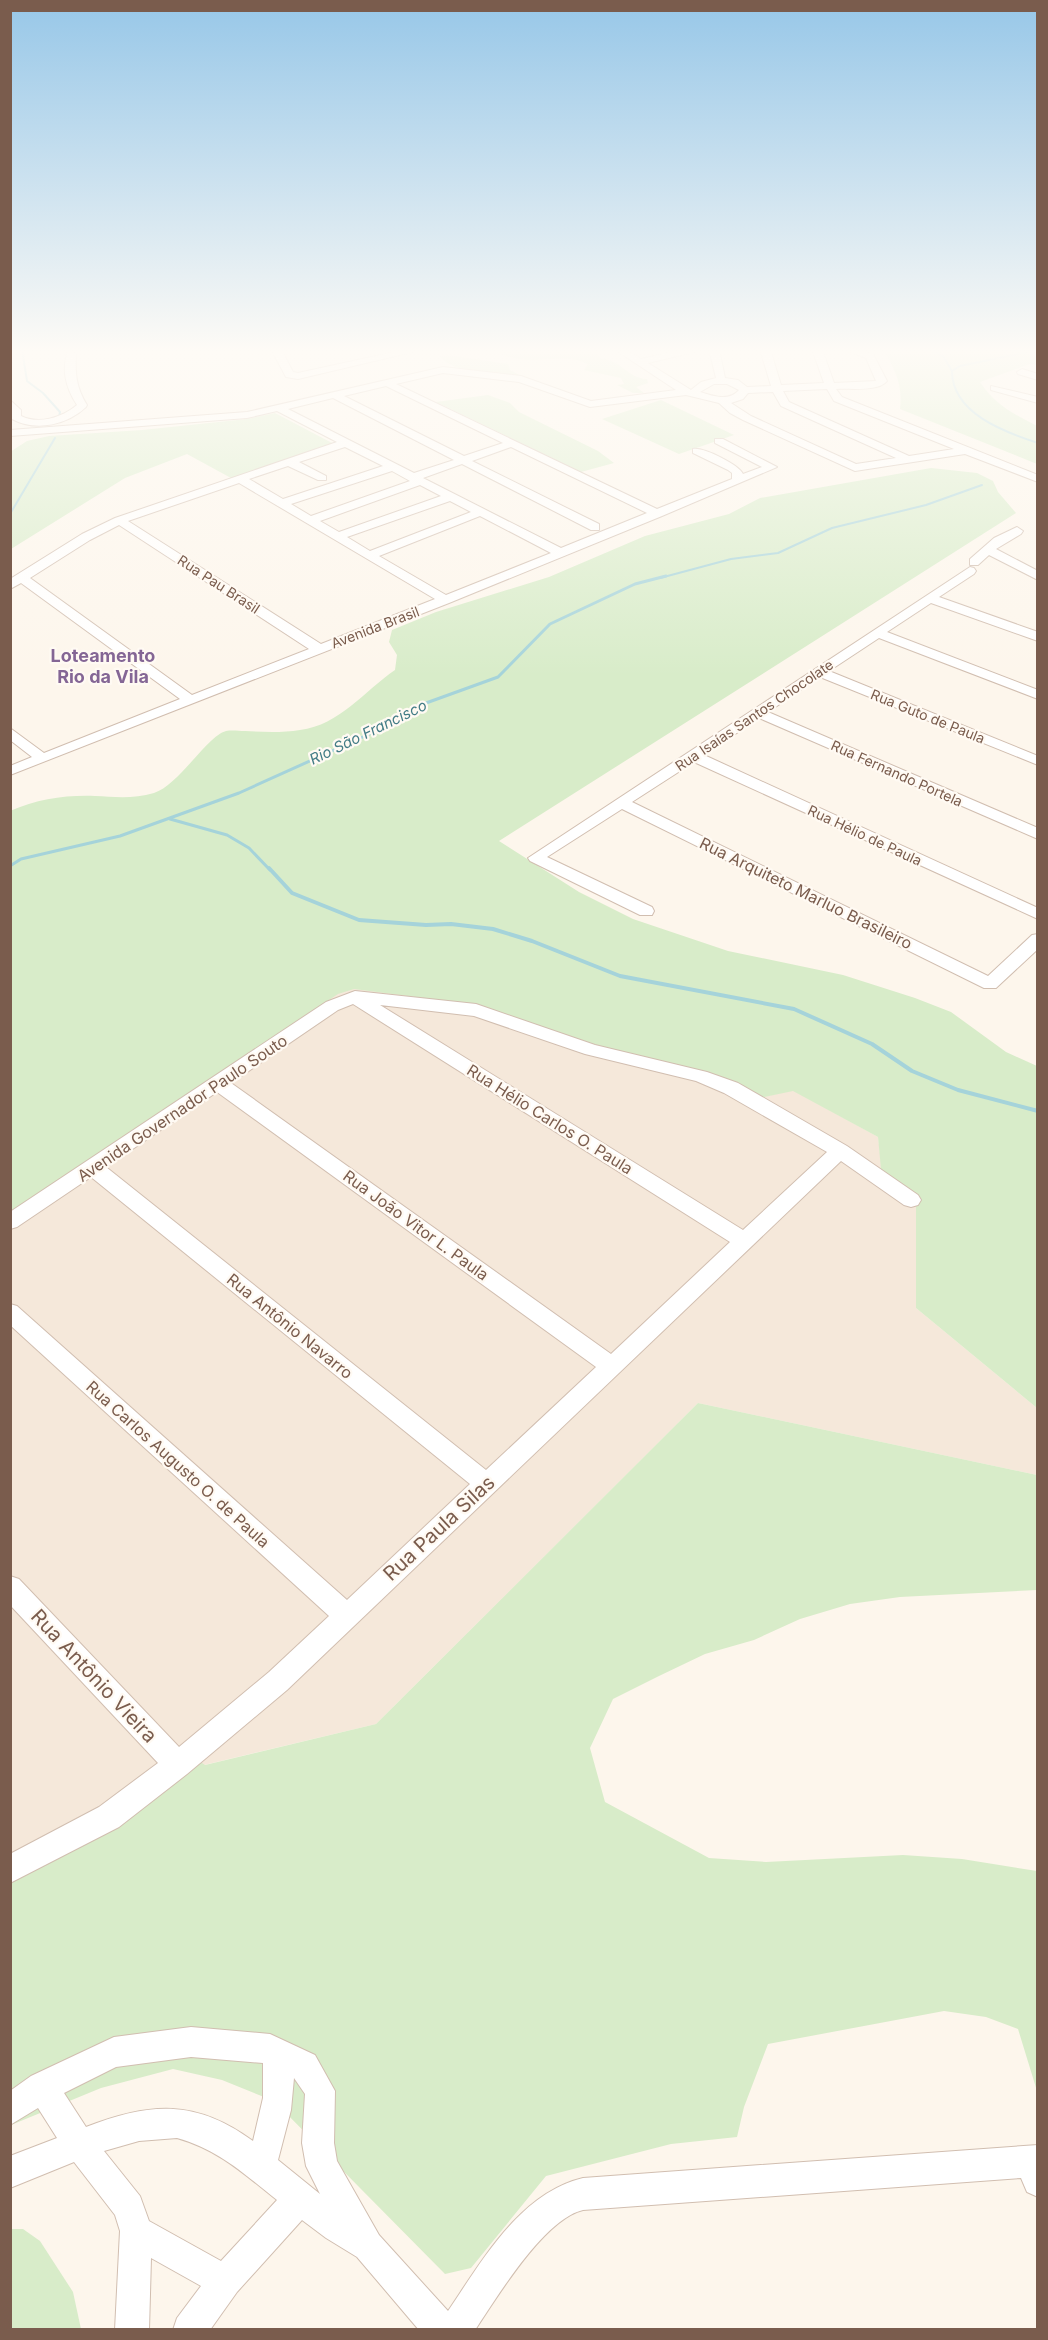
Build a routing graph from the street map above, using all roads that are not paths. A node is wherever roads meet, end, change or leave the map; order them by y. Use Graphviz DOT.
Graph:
graph roads {
  1 [pos="304,458"];
  2 [pos="375,458"];
  3 [pos="458,458"];
  4 [pos="467,458"];
  5 [pos="540,458"];
  6 [pos="712,458"];
  7 [pos="755,458"];
  8 [pos="835,458"];
  9 [pos="905,458"];
  10 [pos="920,458"];
  11 [pos="983,458"];
  12 [pos="462,460"];
  13 [pos="909,460"];
  14 [pos="291,463"];
  15 [pos="392,467"];
  16 [pos="322,477"];
  17 [pos="241,479"];
  18 [pos="738,479"];
  19 [pos="1038,479"];
  20 [pos="416,480"];
  21 [pos="450,496"];
  22 [pos="283,503"];
  23 [pos="644,507"];
  24 [pos="480,512"];
  25 [pos="658,514"];
  26 [pos="119,520"];
  27 [pos="311,520"];
  28 [pos="596,527"];
  29 [pos="1017,531"];
  30 [pos="339,536"];
  31 [pos="548,547"];
  32 [pos="989,550"];
  33 [pos="561,553"];
  34 [pos="370,555"];
  35 [pos="1038,576"];
  36 [pos="16,582"];
  37 [pos="930,598"];
  38 [pos="446,600"];
  39 [pos="878,633"];
  40 [pos="1038,637"];
  41 [pos="319,649"];
  42 [pos="819,672"];
  43 [pos="1038,695"];
  44 [pos="190,700"];
  45 [pos="757,712"];
  46 [pos="10,732"];
  47 [pos="693,756"];
  48 [pos="43,759"];
  49 [pos="1038,761"];
  50 [pos="10,771"];
  51 [pos="622,803"];
  52 [pos="1038,834"];
  53 [pos="646,911"];
  54 [pos="1038,914"];
  55 [pos="1038,939"];
  56 [pos="355,997"];
  57 [pos="218,1083"];
  58 [pos="840,1151"];
  59 [pos="93,1168"];
  60 [pos="911,1200"];
  61 [pos="10,1222"];
  62 [pos="745,1241"];
  63 [pos="10,1312"];
  64 [pos="613,1367"];
  65 [pos="487,1484"];
  66 [pos="10,1587"];
  67 [pos="346,1615"];
  68 [pos="178,1765"];
  69 [pos="10,1869"];
  70 [pos="278,2053"];
  71 [pos="42,2087"];
  72 [pos="10,2110"];
  73 [pos="80,2145"];
  74 [pos="260,2166"];
  75 [pos="1036,2168"];
  76 [pos="10,2172"];
  77 [pos="301,2198"];
  78 [pos="136,2231"];
  79 [pos="368,2246"];
  80 [pos="225,2280"];
  81 [pos="132,2330"];
  82 [pos="189,2330"];
  83 [pos="442,2330"];
  84 [pos="455,2330"];
  1 -- 14 [label="street"];
  2 -- 15 [label="street"];
  3 -- 12 [label="street"];
  4 -- 12 [label="street"];
  5 -- 23 [label="street"];
  6 -- 18 [label="street"];
  7 -- 18 [label="street, Avenida Brasil"];
  8 -- 13 [label="street"];
  9 -- 13 [label="street"];
  10 -- 13 [label="street"];
  11 -- 19 [label="street"];
  12 -- 20 [label="street"];
  12 -- 28 [label="street"];
  14 -- 16 [label="street"];
  14 -- 17 [label="street"];
  15 -- 20 [label="street"];
  15 -- 22 [label="street"];
  17 -- 22 [label="street"];
  17 -- 26 [label="street"];
  18 -- 25 [label="street, Avenida Brasil"];
  20 -- 21 [label="street"];
  20 -- 27 [label="street"];
  21 -- 24 [label="street"];
  21 -- 30 [label="street"];
  22 -- 27 [label="street"];
  23 -- 25 [label="street"];
  23 -- 28 [label="street"];
  24 -- 31 [label="street"];
  24 -- 34 [label="street"];
  25 -- 33 [label="street, Avenida Brasil"];
  26 -- 36 [label="street"];
  26 -- 41 [label="street, Rua Pau Brasil"];
  27 -- 30 [label="street"];
  28 -- 31 [label="street"];
  29 -- 32 [label="street, Rua Isaías Santos Chocolate"];
  30 -- 34 [label="street"];
  31 -- 33 [label="street"];
  32 -- 35 [label="street"];
  32 -- 37 [label="street, Rua Isaías Santos Chocolate"];
  33 -- 38 [label="street, Avenida Brasil"];
  34 -- 38 [label="street"];
  36 -- 44 [label="street"];
  37 -- 39 [label="street, Rua Isaías Santos Chocolate"];
  37 -- 40 [label="street"];
  38 -- 41 [label="street, Avenida Brasil"];
  39 -- 42 [label="street, Rua Isaías Santos Chocolate"];
  39 -- 43 [label="street"];
  41 -- 44 [label="street, Avenida Brasil"];
  42 -- 45 [label="street, Rua Isaías Santos Chocolate"];
  42 -- 49 [label="street, Rua Guto de Paula"];
  44 -- 48 [label="street, Avenida Brasil"];
  45 -- 47 [label="street, Rua Isaías Santos Chocolate"];
  45 -- 52 [label="street, Rua Fernando Portela"];
  46 -- 48 [label="street"];
  47 -- 51 [label="street, Rua Isaías Santos Chocolate"];
  47 -- 54 [label="street, Rua Hélio de Paula"];
  48 -- 50 [label="street, Avenida Brasil"];
  51 -- 53 [label="street, Rua Isaías Santos Chocolate"];
  51 -- 55 [label="street, Rua Arquiteto Marluo Brasileiro"];
  56 -- 57 [label="street, Avenida Governador Paulo Souto"];
  56 -- 58 [label="street"];
  56 -- 62 [label="street, Rua Hélio Carlos O. Paula"];
  57 -- 59 [label="street, Avenida Governador Paulo Souto"];
  57 -- 64 [label="street, Rua João Vitor L. Paula"];
  58 -- 60 [label="street"];
  58 -- 62 [label="street, Rua Paula Silas"];
  59 -- 61 [label="street, Avenida Governador Paulo Souto"];
  59 -- 65 [label="street, Rua Antônio Navarro"];
  62 -- 64 [label="street, Rua Paula Silas"];
  63 -- 67 [label="street, Rua Carlos Augusto O. de Paula"];
  64 -- 65 [label="street, Rua Paula Silas"];
  65 -- 67 [label="street, Rua Paula Silas"];
  66 -- 68 [label="street, Rua Antônio Vieira"];
  67 -- 68 [label="street, Rua Paula Silas"];
  68 -- 69 [label="street, Rua Paula Silas"];
  70 -- 71 [label="street"];
  70 -- 74 [label="street"];
  70 -- 79 [label="street"];
  71 -- 72 [label="street"];
  71 -- 73 [label="street"];
  73 -- 74 [label="street"];
  73 -- 76 [label="street"];
  73 -- 78 [label="street"];
  74 -- 77 [label="street"];
  75 -- 84 [label="street"];
  77 -- 79 [label="street"];
  77 -- 80 [label="street"];
  78 -- 80 [label="street"];
  78 -- 81 [label="street"];
  79 -- 83 [label="street"];
  80 -- 82 [label="street"];
}
